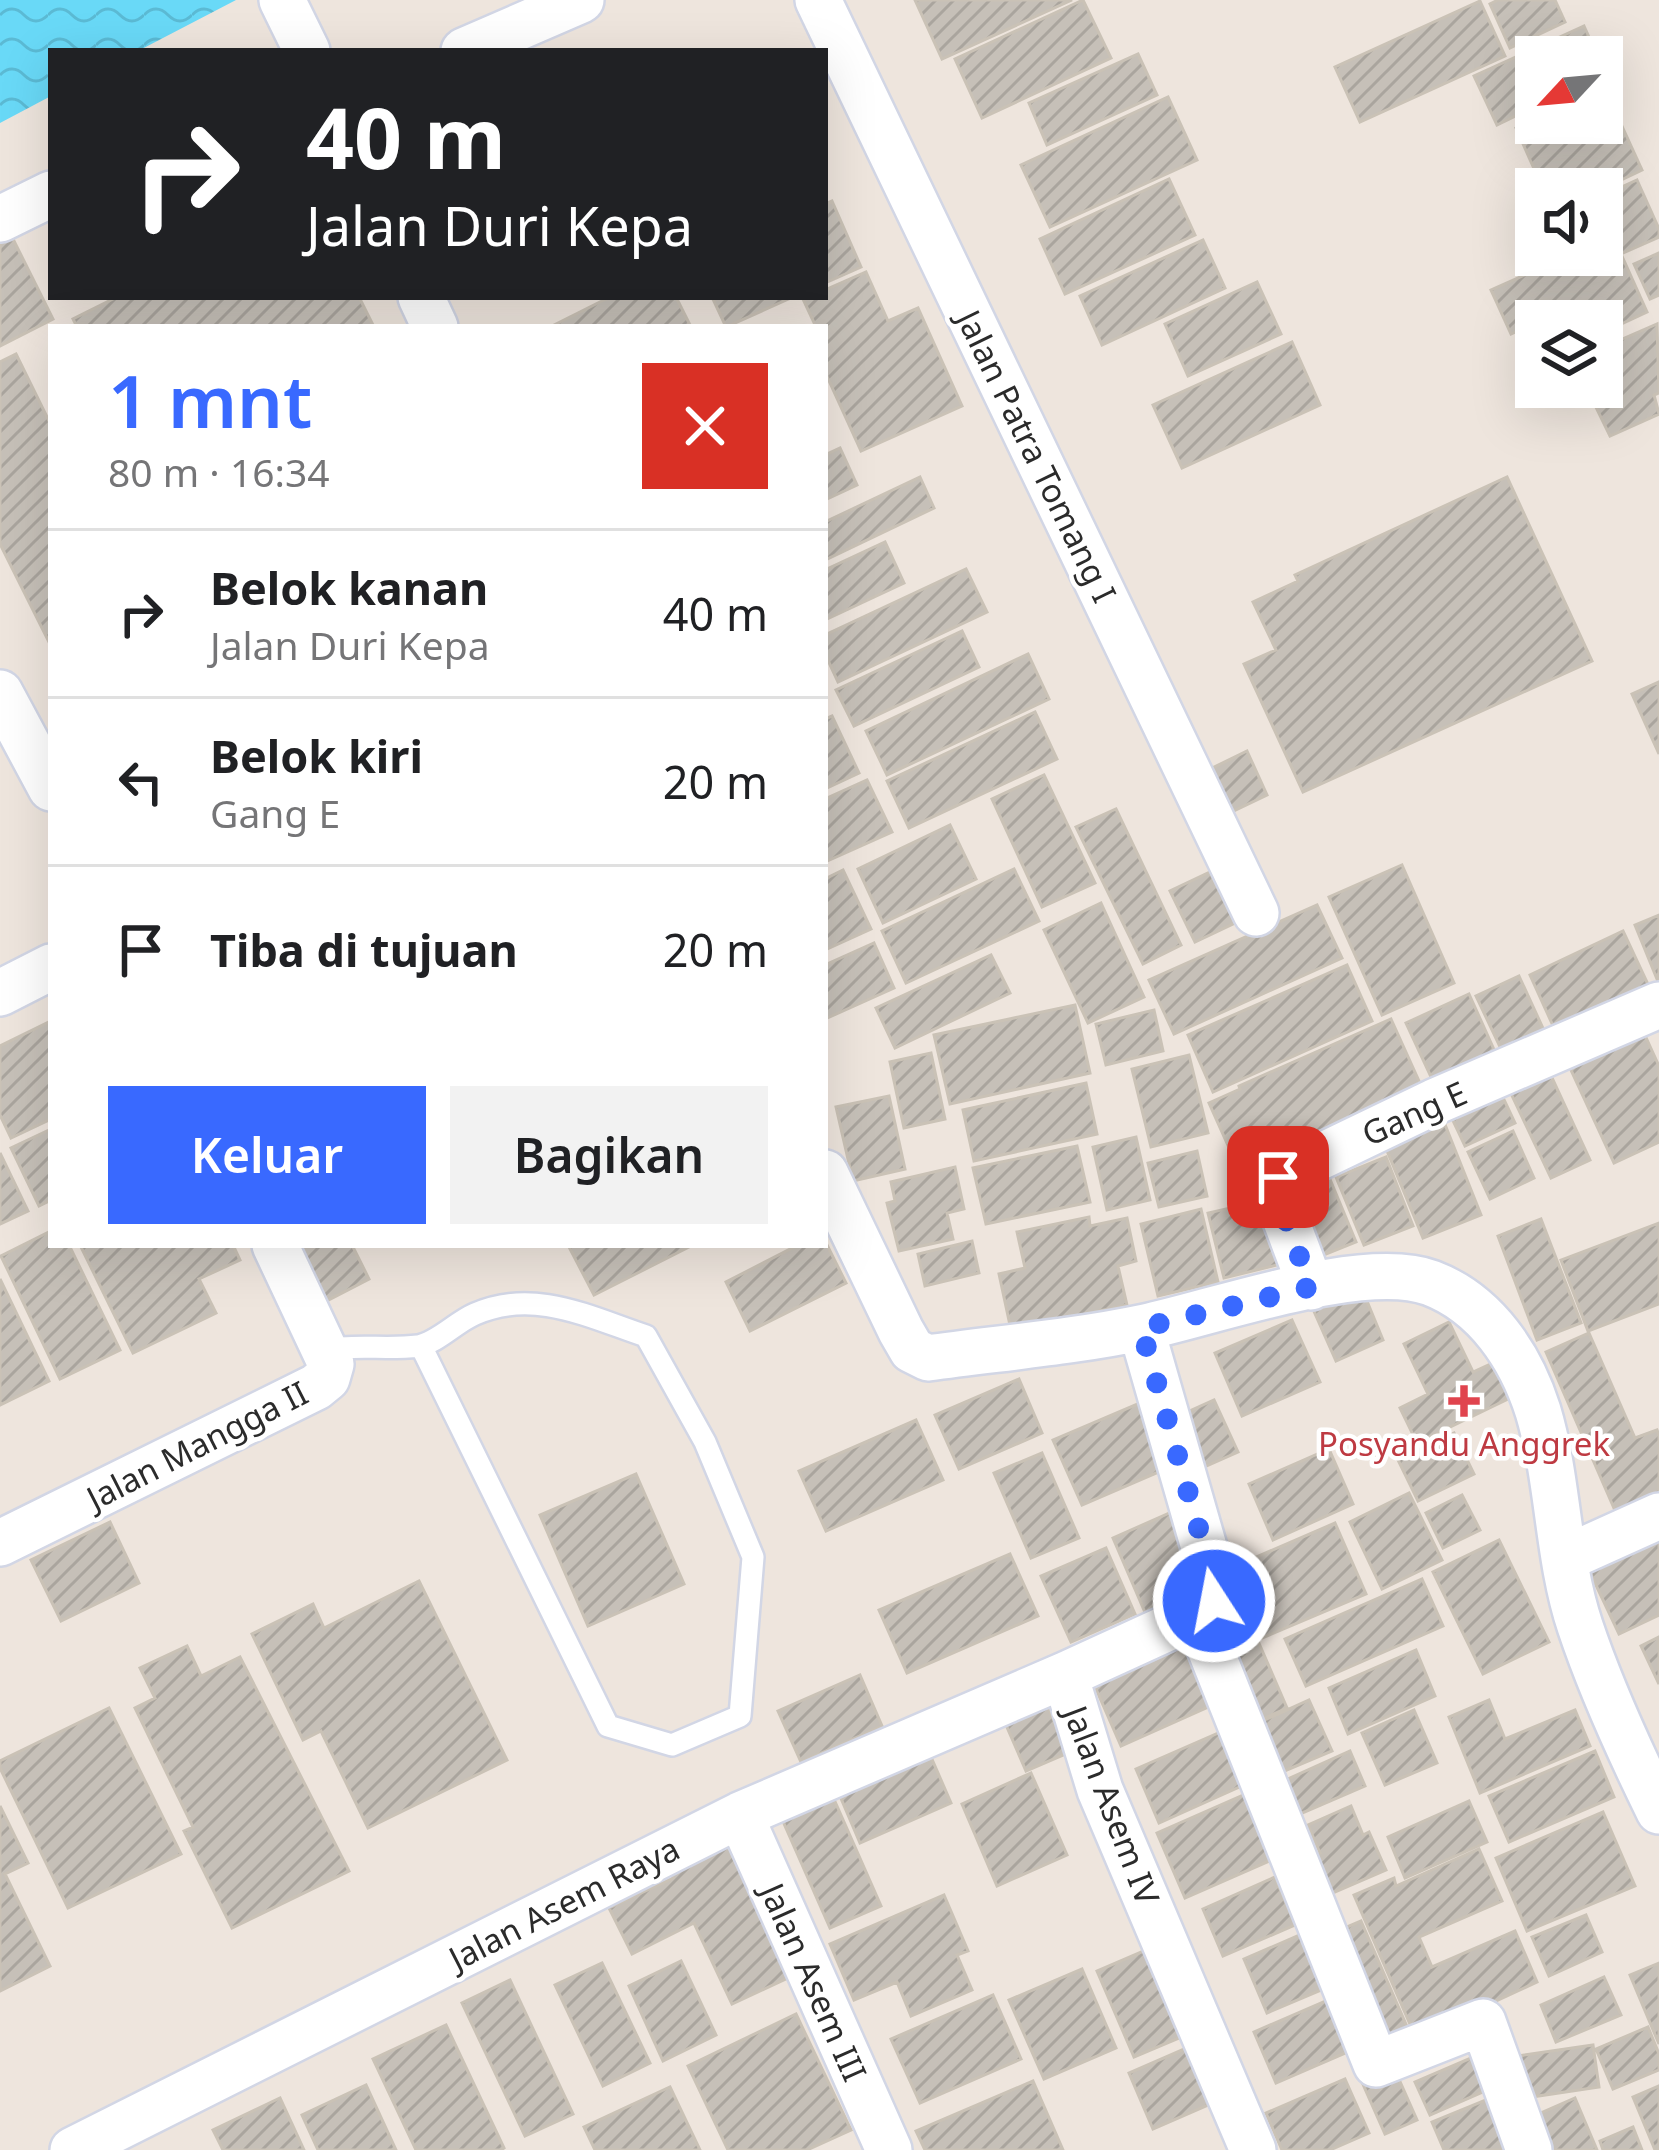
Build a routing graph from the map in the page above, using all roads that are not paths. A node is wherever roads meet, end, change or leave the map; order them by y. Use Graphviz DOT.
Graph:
graph roads {
  1 [pos="581,0"];
  2 [pos="818,0"];
  3 [pos="471,48"];
  4 [pos="48,195"];
  5 [pos="0,219"];
  6 [pos="0,692"];
  7 [pos="48,782"];
  8 [pos="1256,913"];
  9 [pos="48,969"];
  10 [pos="0,993"];
  11 [pos="1659,1005"];
  12 [pos="828,1178"];
  13 [pos="275,1248"];
  14 [pos="1311,1287"];
  15 [pos="1141,1328"];
  16 [pos="421,1346"];
  17 [pos="324,1350"];
  18 [pos="1659,1516"];
  19 [pos="0,1543"];
  20 [pos="1567,1558"];
  21 [pos="1197,1616"];
  22 [pos="1065,1676"];
  23 [pos="1659,1811"];
  24 [pos="740,1815"];
  25 [pos="73,2150"];
  26 [pos="889,2150"];
  27 [pos="1253,2150"];
  28 [pos="1529,2150"];
  1 -- 3 [label="street"];
  2 -- 8 [label="street, Jalan Patra Tomang I"];
  4 -- 5 [label="street"];
  6 -- 7 [label="street"];
  9 -- 10 [label="street"];
  11 -- 14 [label="street, Gang E"];
  12 -- 15 [label="street"];
  13 -- 17 [label="street, Jalan Mangga II"];
  14 -- 15 [label="street"];
  14 -- 20 [label="street"];
  15 -- 21 [label="street"];
  16 -- 16 [label="lane"];
  16 -- 17 [label="lane"];
  17 -- 19 [label="street, Jalan Mangga II"];
  18 -- 20 [label="street"];
  20 -- 23 [label="street"];
  21 -- 22 [label="street, Jalan Asem IV"];
  21 -- 28 [label="street"];
  22 -- 24 [label="street, Jalan Asem Raya"];
  22 -- 27 [label="street, Jalan Asem IV"];
  24 -- 25 [label="street, Jalan Asem Raya"];
  24 -- 26 [label="street, Jalan Asem III"];
}
